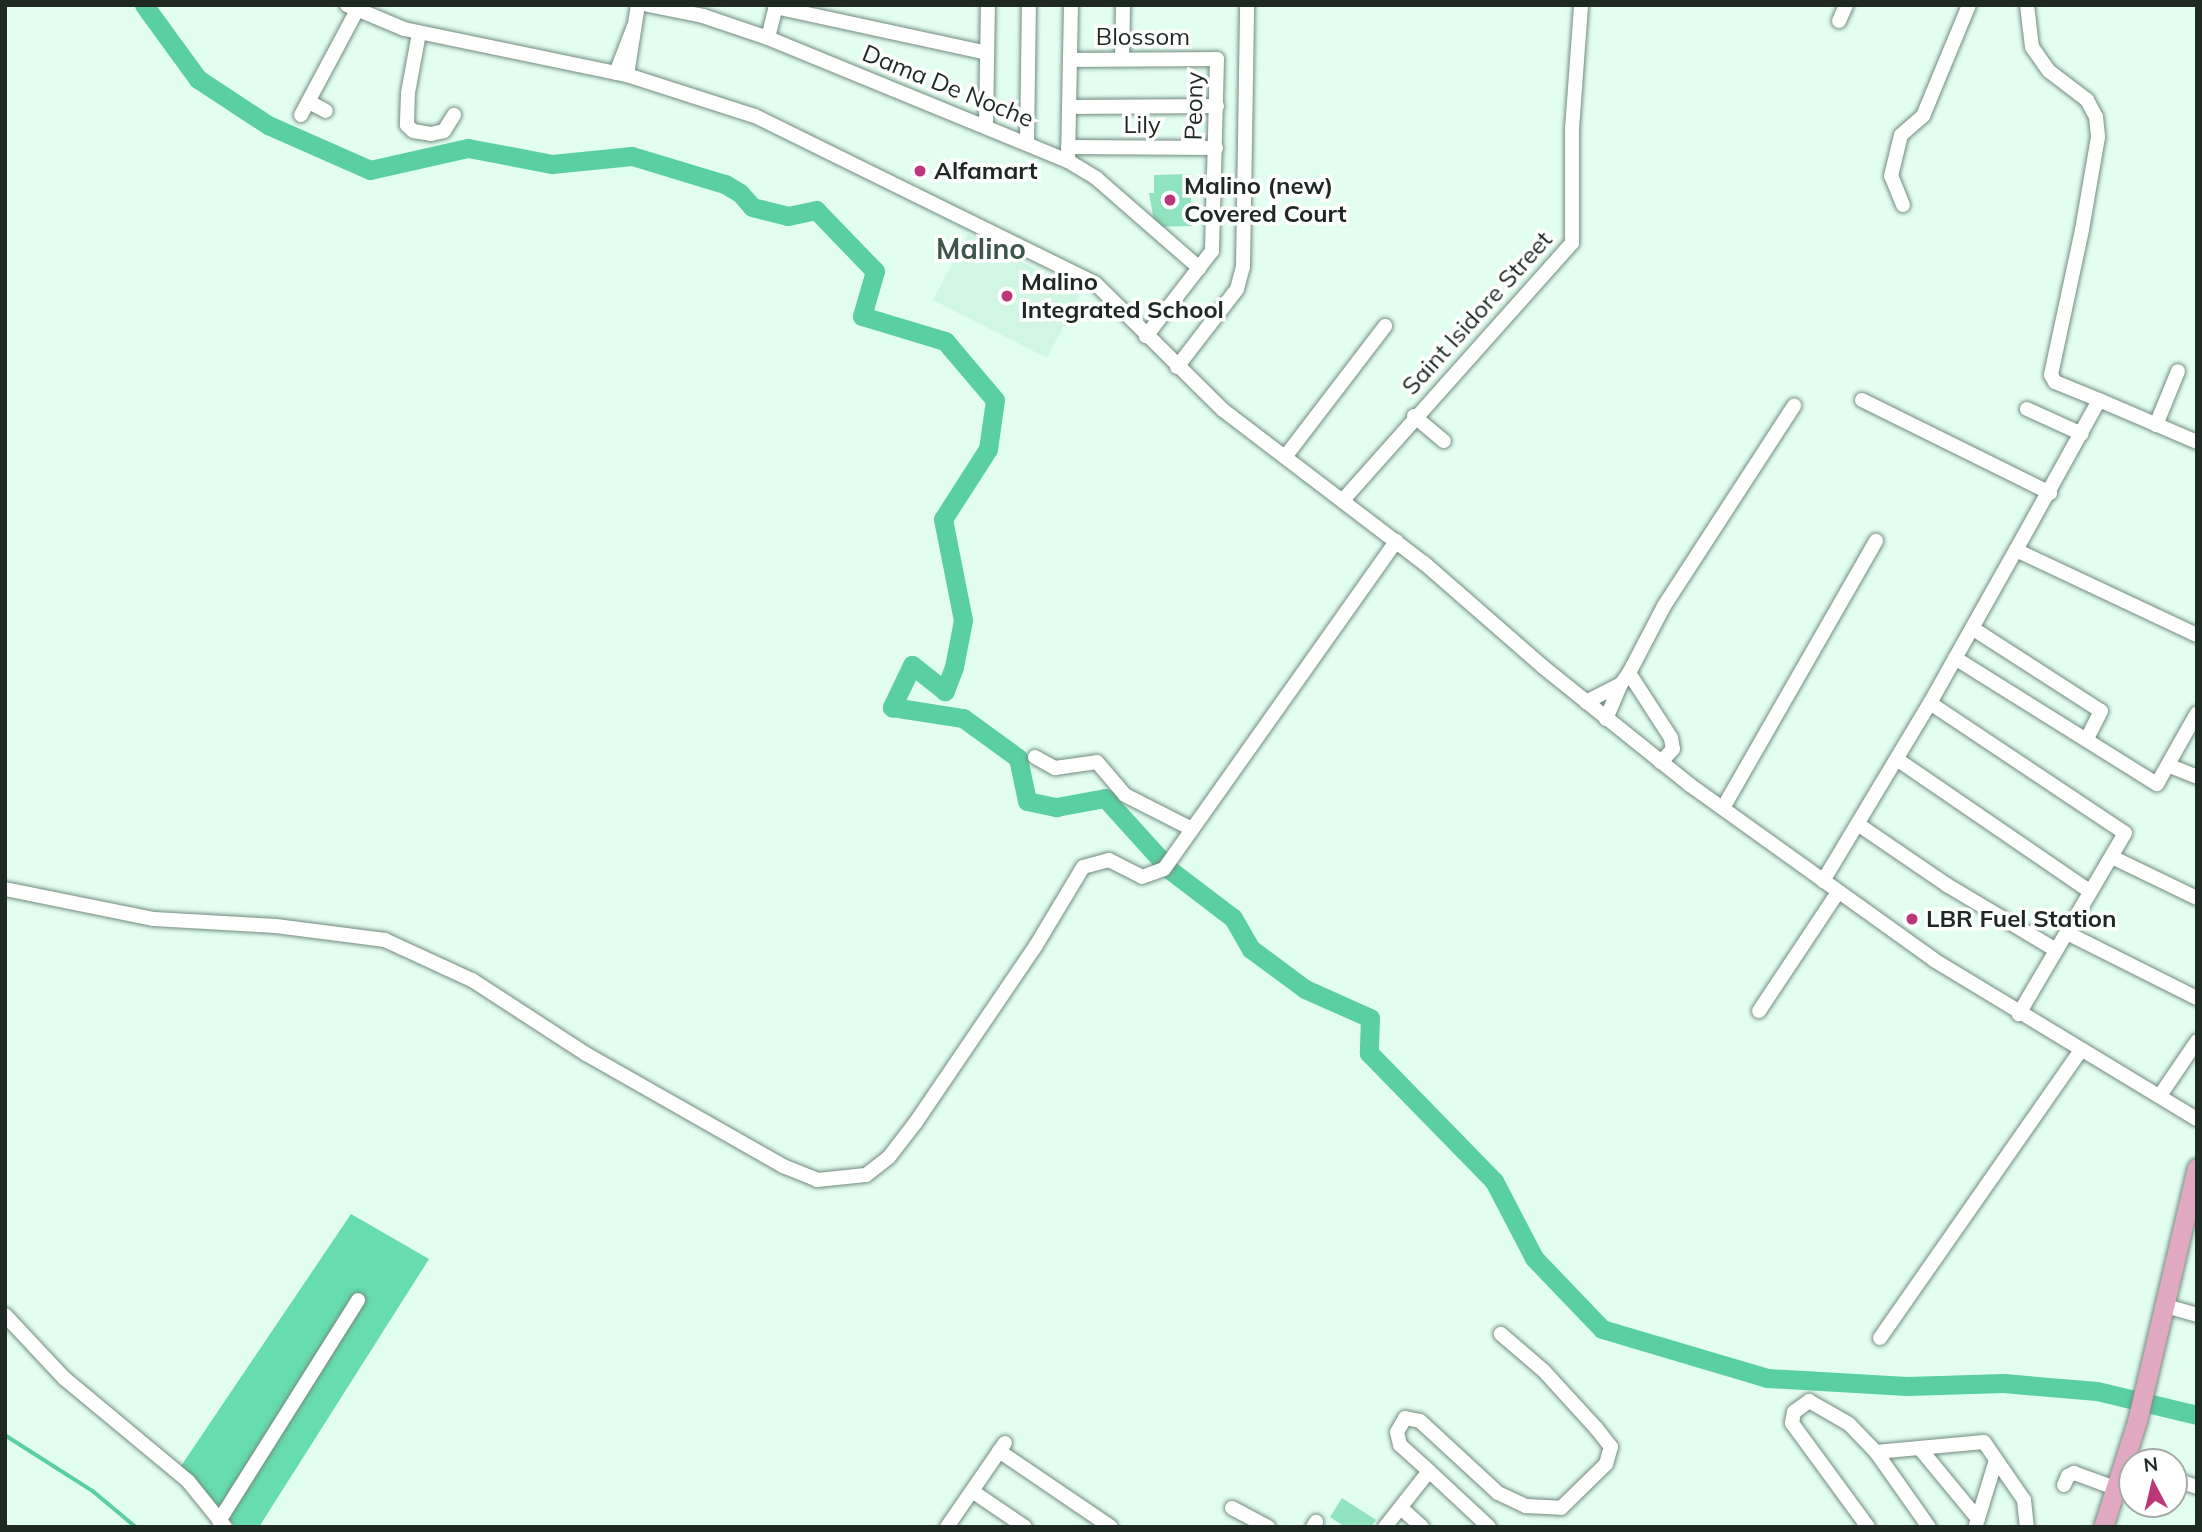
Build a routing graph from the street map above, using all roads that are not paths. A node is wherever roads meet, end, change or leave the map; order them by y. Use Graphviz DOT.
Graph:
graph roads {
  1 [pos="638,5"];
  2 [pos="648,5"];
  3 [pos="988,5"];
  4 [pos="1029,5"];
  5 [pos="1071,5"];
  6 [pos="1123,5"];
  7 [pos="1247,5"];
  8 [pos="1581,5"];
  9 [pos="1846,5"];
  10 [pos="1969,5"];
  11 [pos="2027,5"];
  12 [pos="775,6"];
  13 [pos="352,8"];
  14 [pos="704,11"];
  15 [pos="1839,21"];
  16 [pos="419,33"];
  17 [pos="768,38"];
  18 [pos="987,53"];
  19 [pos="1217,59"];
  20 [pos="1070,60"];
  21 [pos="1122,60"];
  22 [pos="623,68"];
  23 [pos="309,102"];
  24 [pos="1217,106"];
  25 [pos="1069,107"];
  26 [pos="326,111"];
  27 [pos="301,115"];
  28 [pos="454,115"];
  29 [pos="986,127"];
  30 [pos="1027,143"];
  31 [pos="1216,148"];
  32 [pos="1068,154"];
  33 [pos="1903,205"];
  34 [pos="1199,268"];
  35 [pos="1385,326"];
  36 [pos="1146,335"];
  37 [pos="1177,366"];
  38 [pos="2178,371"];
  39 [pos="1862,400"];
  40 [pos="2099,400"];
  41 [pos="1794,405"];
  42 [pos="2026,409"];
  43 [pos="1414,416"];
  44 [pos="2156,425"];
  45 [pos="2082,434"];
  46 [pos="1444,441"];
  47 [pos="2197,442"];
  48 [pos="1285,457"];
  49 [pos="2050,493"];
  50 [pos="1343,500"];
  51 [pos="1396,541"];
  52 [pos="1877,541"];
  53 [pos="2016,550"];
  54 [pos="1972,628"];
  55 [pos="2197,635"];
  56 [pos="1955,658"];
  57 [pos="1625,678"];
  58 [pos="1586,702"];
  59 [pos="1930,704"];
  60 [pos="2197,713"];
  61 [pos="1606,719"];
  62 [pos="2088,737"];
  63 [pos="1035,757"];
  64 [pos="1898,760"];
  65 [pos="1661,762"];
  66 [pos="2170,766"];
  67 [pos="2197,778"];
  68 [pos="1723,808"];
  69 [pos="1859,825"];
  70 [pos="1192,829"];
  71 [pos="2112,857"];
  72 [pos="1823,881"];
  73 [pos="5,888"];
  74 [pos="2089,891"];
  75 [pos="1838,892"];
  76 [pos="2197,898"];
  77 [pos="2067,933"];
  78 [pos="2056,950"];
  79 [pos="2197,998"];
  80 [pos="1759,1011"];
  81 [pos="2019,1014"];
  82 [pos="2197,1041"];
  83 [pos="2081,1050"];
  84 [pos="2161,1094"];
  85 [pos="2197,1119"];
  86 [pos="2197,1168"];
  87 [pos="359,1300"];
  88 [pos="2166,1307"];
  89 [pos="5,1315"];
  90 [pos="2197,1315"];
  91 [pos="1501,1335"];
  92 [pos="1880,1338"];
  93 [pos="2131,1448"];
  94 [pos="1922,1451"];
  95 [pos="1876,1452"];
  96 [pos="1996,1460"];
  97 [pos="1429,1471"];
  98 [pos="2118,1482"];
  99 [pos="2064,1485"];
  100 [pos="2115,1488"];
  101 [pos="972,1491"];
  102 [pos="1232,1508"];
  103 [pos="1401,1508"];
  104 [pos="1977,1523"];
  105 [pos="222,1524"];
  106 [pos="1259,1524"];
  107 [pos="947,1527"];
  108 [pos="1025,1527"];
  109 [pos="1111,1527"];
  110 [pos="1385,1527"];
  111 [pos="1422,1527"];
  112 [pos="1489,1527"];
  113 [pos="1868,1527"];
  114 [pos="1929,1527"];
  115 [pos="2027,1527"];
  116 [pos="2103,1527"];
  1 -- 22 [label="street"];
  2 -- 14 [label="street, Dama De Noche"];
  3 -- 18 [label="street"];
  4 -- 30 [label="street"];
  5 -- 20 [label="street"];
  6 -- 21 [label="street"];
  7 -- 37 [label="street"];
  8 -- 43 [label="street, Saint Isidore Street"];
  9 -- 15 [label="street"];
  10 -- 33 [label="street"];
  11 -- 40 [label="street"];
  12 -- 17 [label="street"];
  12 -- 18 [label="street"];
  13 -- 16 [label="street"];
  13 -- 23 [label="street"];
  14 -- 17 [label="street, Dama De Noche"];
  16 -- 22 [label="street"];
  16 -- 28 [label="street"];
  17 -- 29 [label="street, Dama De Noche"];
  18 -- 29 [label="street"];
  19 -- 21 [label="street, Blossom"];
  19 -- 24 [label="street, Peony"];
  20 -- 21 [label="street, Blossom"];
  20 -- 25 [label="street"];
  22 -- 36 [label="street"];
  23 -- 26 [label="street"];
  23 -- 27 [label="street"];
  24 -- 25 [label="street"];
  24 -- 31 [label="street, Peony"];
  25 -- 32 [label="street"];
  29 -- 30 [label="street, Dama De Noche"];
  30 -- 32 [label="street, Dama De Noche"];
  31 -- 32 [label="street, Lily"];
  31 -- 34 [label="street, Peony"];
  32 -- 34 [label="street, Dama De Noche"];
  34 -- 36 [label="street, Peony"];
  35 -- 48 [label="street"];
  36 -- 37 [label="street"];
  37 -- 48 [label="street"];
  38 -- 44 [label="street"];
  39 -- 49 [label="street"];
  40 -- 44 [label="street"];
  40 -- 45 [label="street"];
  41 -- 57 [label="street"];
  42 -- 45 [label="street"];
  43 -- 46 [label="street"];
  43 -- 50 [label="street, Saint Isidore Street"];
  44 -- 47 [label="street"];
  45 -- 49 [label="street"];
  48 -- 50 [label="street"];
  49 -- 53 [label="street"];
  50 -- 51 [label="street"];
  51 -- 58 [label="street"];
  51 -- 70 [label="street"];
  52 -- 68 [label="street"];
  53 -- 54 [label="street"];
  53 -- 55 [label="street"];
  54 -- 56 [label="street"];
  54 -- 62 [label="street"];
  56 -- 59 [label="street"];
  56 -- 62 [label="street"];
  57 -- 58 [label="street"];
  57 -- 61 [label="street"];
  57 -- 65 [label="street"];
  58 -- 61 [label="street"];
  59 -- 64 [label="street"];
  59 -- 71 [label="street"];
  60 -- 66 [label="street"];
  61 -- 65 [label="street"];
  62 -- 66 [label="street"];
  63 -- 70 [label="street"];
  64 -- 69 [label="street"];
  64 -- 74 [label="street"];
  65 -- 68 [label="street"];
  66 -- 67 [label="street"];
  68 -- 72 [label="street"];
  69 -- 72 [label="street"];
  69 -- 78 [label="street"];
  70 -- 73 [label="street"];
  71 -- 74 [label="street"];
  71 -- 76 [label="street"];
  72 -- 75 [label="street"];
  74 -- 77 [label="street"];
  75 -- 80 [label="street"];
  75 -- 81 [label="street"];
  77 -- 78 [label="street"];
  77 -- 79 [label="street"];
  78 -- 81 [label="street"];
  81 -- 83 [label="street"];
  82 -- 84 [label="street"];
  83 -- 84 [label="street"];
  83 -- 92 [label="street"];
  84 -- 85 [label="street"];
  86 -- 88 [label="main road"];
  87 -- 105 [label="street"];
  88 -- 90 [label="street"];
  88 -- 93 [label="main road"];
  89 -- 105 [label="street"];
  91 -- 97 [label="street"];
  94 -- 95 [label="street"];
  94 -- 96 [label="street"];
  94 -- 104 [label="street"];
  95 -- 113 [label="street"];
  95 -- 114 [label="street"];
  96 -- 104 [label="street"];
  96 -- 115 [label="street"];
  97 -- 103 [label="street"];
  97 -- 112 [label="street"];
  98 -- 100 [label="main road"];
  99 -- 100 [label="street"];
  100 -- 116 [label="main road"];
  101 -- 107 [label="street"];
  101 -- 108 [label="street"];
  101 -- 109 [label="street"];
  102 -- 106 [label="street"];
  103 -- 110 [label="street"];
  103 -- 111 [label="street"];
}
